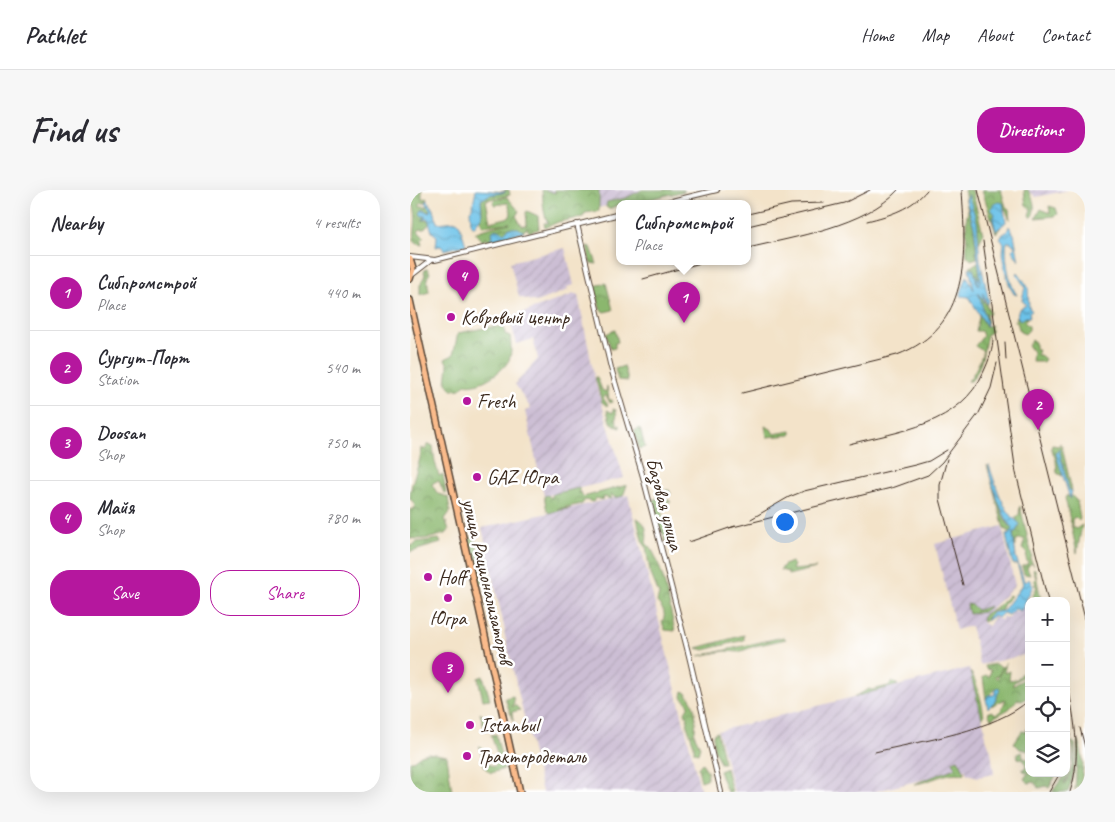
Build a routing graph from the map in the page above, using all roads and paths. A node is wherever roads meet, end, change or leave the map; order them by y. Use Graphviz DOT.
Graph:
graph roads {
  1 [pos="717,190"];
  2 [pos="676,200"];
  3 [pos="616,215"];
  4 [pos="577,224"];
  5 [pos="410,259"];
  6 [pos="434,260"];
  7 [pos="410,278"];
  8 [pos="410,300"];
  9 [pos="411,316"];
  10 [pos="520,792"];
  11 [pos="721,792"];
  1 -- 2 [label="street"];
  3 -- 4 [label="street"];
  4 -- 6 [label="street"];
  4 -- 11 [label="street, Базовая улица"];
  5 -- 6 [label="street"];
  5 -- 7 [label="main road"];
  6 -- 7 [label="street"];
  8 -- 9 [label="main road, улица Рационализаторов"];
  9 -- 10 [label="main road, улица Рационализаторов"];
}
